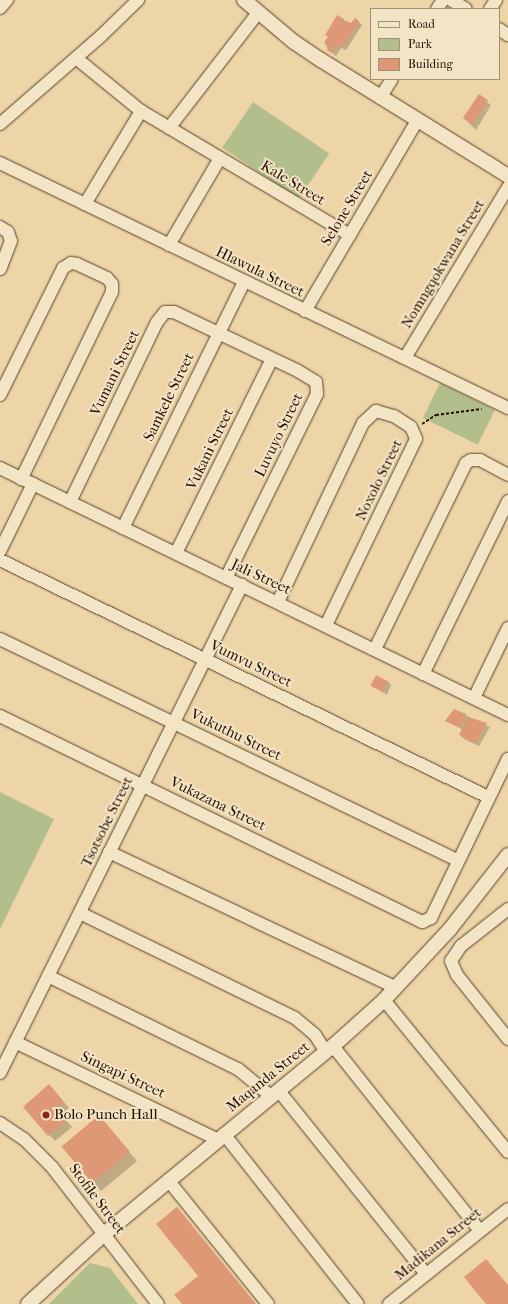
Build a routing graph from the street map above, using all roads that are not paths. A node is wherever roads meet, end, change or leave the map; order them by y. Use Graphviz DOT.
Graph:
graph roads {
  1 [pos="7,0"];
  2 [pos="138,0"];
  3 [pos="244,0"];
  4 [pos="451,0"];
  5 [pos="0,8"];
  6 [pos="464,8"];
  7 [pos="258,13"];
  8 [pos="76,58"];
  9 [pos="391,80"];
  10 [pos="380,98"];
  11 [pos="141,111"];
  12 [pos="417,120"];
  13 [pos="0,124"];
  14 [pos="169,128"];
  15 [pos="220,158"];
  16 [pos="0,162"];
  17 [pos="508,176"];
  18 [pos="508,187"];
  19 [pos="85,204"];
  20 [pos="0,227"];
  21 [pos="350,235"];
  22 [pos="169,245"];
  23 [pos="0,269"];
  24 [pos="244,282"];
  25 [pos="305,311"];
  26 [pos="218,333"];
  27 [pos="405,358"];
  28 [pos="272,359"];
  29 [pos="0,394"];
  30 [pos="505,406"];
  31 [pos="0,468"];
  32 [pos="508,475"];
  33 [pos="21,479"];
  34 [pos="33,484"];
  35 [pos="508,501"];
  36 [pos="70,502"];
  37 [pos="123,528"];
  38 [pos="0,551"];
  39 [pos="176,553"];
  40 [pos="0,560"];
  41 [pos="226,578"];
  42 [pos="242,585"];
  43 [pos="278,602"];
  44 [pos="326,625"];
  45 [pos="508,628"];
  46 [pos="0,639"];
  47 [pos="375,649"];
  48 [pos="204,660"];
  49 [pos="423,674"];
  50 [pos="474,698"];
  51 [pos="508,715"];
  52 [pos="0,716"];
  53 [pos="174,723"];
  54 [pos="508,759"];
  55 [pos="143,784"];
  56 [pos="488,797"];
  57 [pos="109,852"];
  58 [pos="508,855"];
  59 [pos="457,860"];
  60 [pos="80,913"];
  61 [pos="506,916"];
  62 [pos="48,976"];
  63 [pos="395,987"];
  64 [pos="384,1000"];
  65 [pos="508,1039"];
  66 [pos="15,1042"];
  67 [pos="329,1049"];
  68 [pos="0,1073"];
  69 [pos="275,1094"];
  70 [pos="0,1123"];
  71 [pos="221,1136"];
  72 [pos="508,1152"];
  73 [pos="168,1180"];
  74 [pos="508,1209"];
  75 [pos="480,1231"];
  76 [pos="104,1234"];
  77 [pos="426,1274"];
  78 [pos="28,1304"];
  79 [pos="158,1304"];
  80 [pos="268,1304"];
  81 [pos="358,1304"];
  82 [pos="389,1304"];
  1 -- 5 [label="street"];
  2 -- 8 [label="street"];
  3 -- 7 [label="street"];
  4 -- 6 [label="street"];
  7 -- 10 [label="street"];
  7 -- 14 [label="street"];
  8 -- 11 [label="street, Kale Street"];
  8 -- 13 [label="street"];
  9 -- 10 [label="street"];
  10 -- 12 [label="street"];
  11 -- 14 [label="street, Kale Street"];
  11 -- 19 [label="street"];
  12 -- 17 [label="street"];
  12 -- 21 [label="street, Selone Street"];
  14 -- 15 [label="street, Kale Street"];
  15 -- 21 [label="street, Kale Street"];
  15 -- 22 [label="street"];
  16 -- 19 [label="street, Hlawula Street"];
  18 -- 27 [label="street, Nomngqokwana Street"];
  19 -- 22 [label="street, Hlawula Street"];
  20 -- 23 [label="street"];
  21 -- 25 [label="street, Selone Street"];
  22 -- 24 [label="street, Hlawula Street"];
  24 -- 25 [label="street, Hlawula Street"];
  24 -- 26 [label="street, Samkele Street"];
  25 -- 27 [label="street, Hlawula Street"];
  26 -- 28 [label="street, Luvuyo Street"];
  26 -- 36 [label="street, Vumani Street"];
  26 -- 37 [label="street, Samkele Street"];
  27 -- 30 [label="street, Hlawula Street"];
  28 -- 39 [label="street, Vukani Street"];
  28 -- 41 [label="street, Luvuyo Street"];
  29 -- 33 [label="street"];
  31 -- 33 [label="street, Jali Street"];
  32 -- 47 [label="street"];
  33 -- 34 [label="street, Jali Street"];
  34 -- 36 [label="street, Jali Street"];
  34 -- 38 [label="street"];
  35 -- 49 [label="street"];
  36 -- 37 [label="street, Jali Street"];
  37 -- 39 [label="street, Jali Street"];
  39 -- 41 [label="street, Jali Street"];
  40 -- 48 [label="street, Vumvu Street"];
  41 -- 42 [label="street, Jali Street"];
  42 -- 43 [label="street, Jali Street"];
  42 -- 48 [label="street, Tsotsobe Street"];
  43 -- 44 [label="street, Jali Street"];
  43 -- 44 [label="street, Noxolo Street"];
  44 -- 47 [label="street, Jali Street"];
  45 -- 50 [label="street"];
  46 -- 53 [label="street, Vukuthu Street"];
  47 -- 49 [label="street, Jali Street"];
  48 -- 53 [label="street, Tsotsobe Street"];
  48 -- 56 [label="street, Vumvu Street"];
  49 -- 50 [label="street, Jali Street"];
  50 -- 51 [label="street, Jali Street"];
  52 -- 55 [label="street, Vukazana Street"];
  53 -- 55 [label="street, Tsotsobe Street"];
  53 -- 59 [label="street, Vukuthu Street"];
  54 -- 56 [label="street"];
  55 -- 57 [label="street, Tsotsobe Street"];
  55 -- 59 [label="street, Vukazana Street"];
  56 -- 59 [label="street"];
  57 -- 60 [label="street, Tsotsobe Street"];
  57 -- 63 [label="street"];
  58 -- 63 [label="street, Maqanda Street"];
  60 -- 62 [label="street, Tsotsobe Street"];
  60 -- 67 [label="street"];
  61 -- 65 [label="street"];
  62 -- 66 [label="street, Tsotsobe Street"];
  62 -- 69 [label="street"];
  63 -- 64 [label="street, Maqanda Street"];
  64 -- 67 [label="street, Maqanda Street"];
  64 -- 72 [label="street"];
  66 -- 68 [label="street, Tsotsobe Street"];
  66 -- 71 [label="street, Singapi Street"];
  67 -- 69 [label="street, Maqanda Street"];
  67 -- 75 [label="street"];
  69 -- 71 [label="street, Maqanda Street"];
  69 -- 77 [label="street"];
  70 -- 76 [label="street, Stofile Street"];
  71 -- 73 [label="street, Maqanda Street"];
  71 -- 81 [label="street"];
  73 -- 76 [label="street, Maqanda Street"];
  73 -- 80 [label="street"];
  74 -- 75 [label="street, Madikana Street"];
  75 -- 77 [label="street, Madikana Street"];
  76 -- 78 [label="street, Maqanda Street"];
  76 -- 79 [label="street, Stofile Street"];
  77 -- 82 [label="street, Madikana Street"];
}
